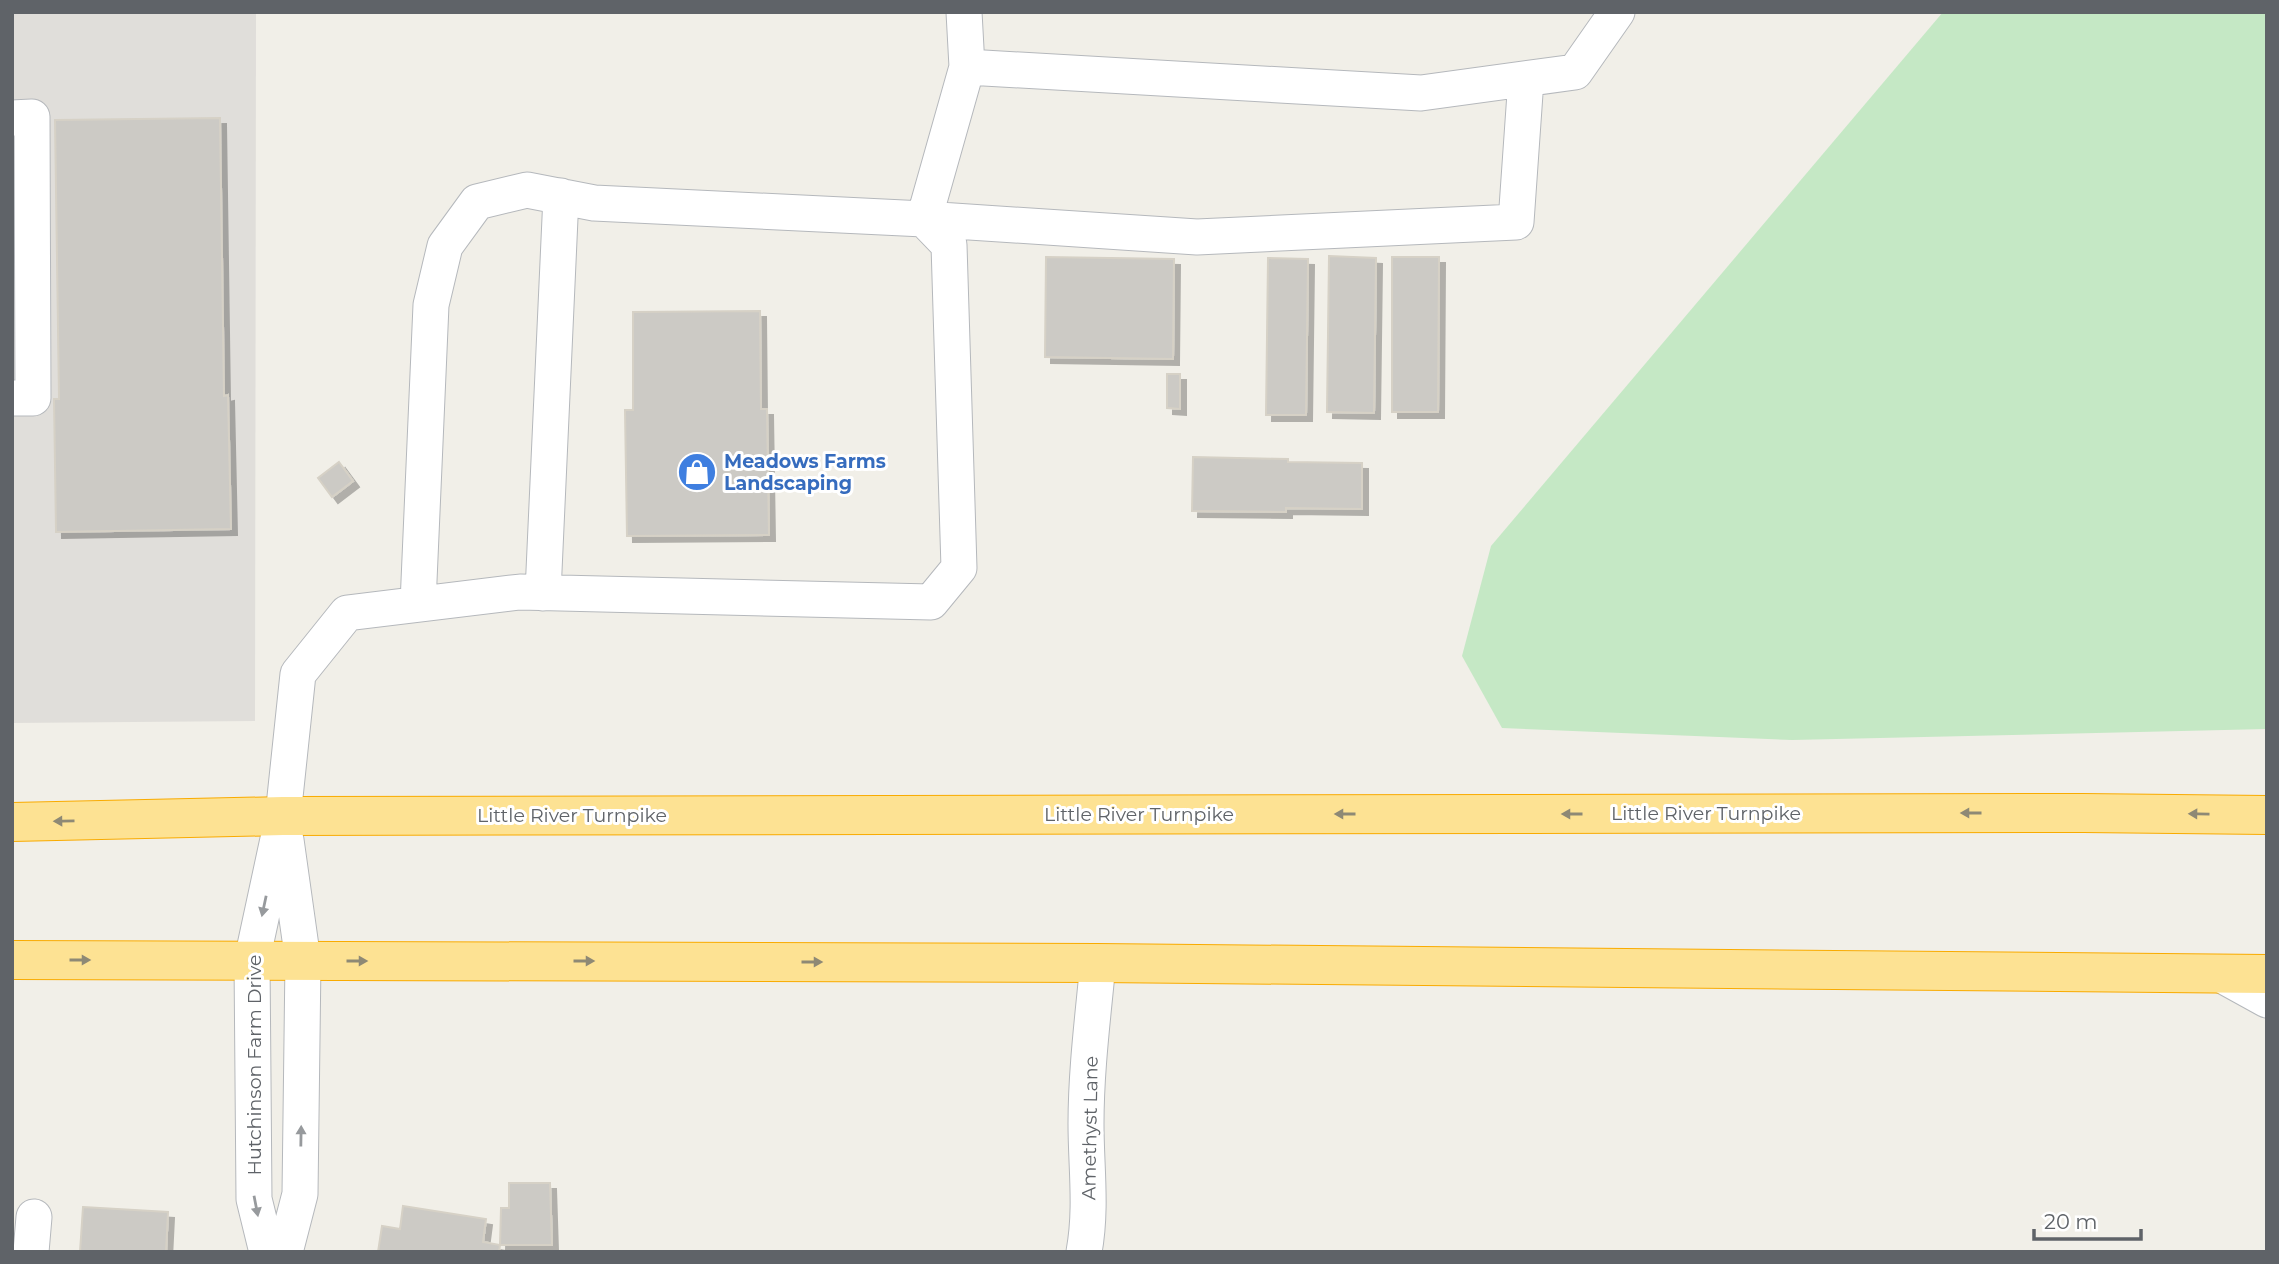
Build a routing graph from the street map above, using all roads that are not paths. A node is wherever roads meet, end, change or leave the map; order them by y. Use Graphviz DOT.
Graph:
graph roads {
  1 [pos="964,12"];
  2 [pos="1616,12"];
  3 [pos="967,67"];
  4 [pos="1526,79"];
  5 [pos="12,118"];
  6 [pos="561,196"];
  7 [pos="924,219"];
  8 [pos="12,398"];
  9 [pos="543,593"];
  10 [pos="418,604"];
  11 [pos="2267,815"];
  12 [pos="283,816"];
  13 [pos="12,822"];
  14 [pos="12,960"];
  15 [pos="252,960"];
  16 [pos="303,961"];
  17 [pos="1098,963"];
  18 [pos="2218,973"];
  19 [pos="2267,974"];
  20 [pos="2267,1000"];
  21 [pos="34,1217"];
  22 [pos="31,1252"];
  23 [pos="267,1252"];
  24 [pos="285,1252"];
  25 [pos="1084,1252"];
  1 -- 3 [label="street"];
  2 -- 4 [label="street"];
  3 -- 4 [label="street"];
  3 -- 7 [label="street"];
  4 -- 7 [label="street"];
  5 -- 8 [label="street"];
  6 -- 7 [label="street"];
  6 -- 9 [label="street"];
  6 -- 10 [label="street"];
  7 -- 9 [label="street"];
  9 -- 10 [label="street"];
  10 -- 12 [label="street"];
  11 -- 12 [label="highway, Little River Turnpike, one-way"];
  12 -- 13 [label="highway, Little River Turnpike, one-way"];
  12 -- 15 [label="street, Hutchinson Farm Drive, one-way"];
  12 -- 16 [label="street"];
  14 -- 15 [label="highway, one-way"];
  15 -- 16 [label="highway"];
  15 -- 23 [label="street, Hutchinson Farm Drive, one-way"];
  16 -- 17 [label="highway, one-way"];
  24 -- 16 [label="street, one-way"];
  17 -- 18 [label="highway"];
  17 -- 25 [label="street, Amethyst Lane"];
  18 -- 19 [label="highway"];
  18 -- 20 [label="street"];
  21 -- 22 [label="street"];
}
